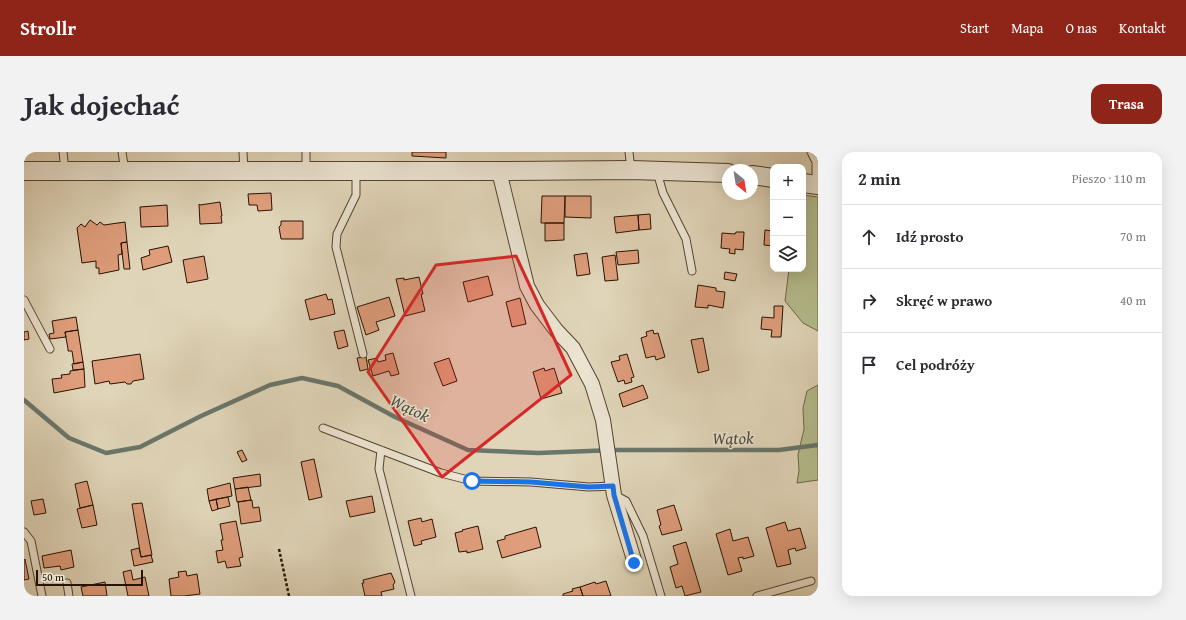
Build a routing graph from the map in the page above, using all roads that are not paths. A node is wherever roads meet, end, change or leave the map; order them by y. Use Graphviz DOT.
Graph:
graph roads {
  1 [pos="63,152"];
  2 [pos="122,152"];
  3 [pos="243,152"];
  4 [pos="306,152"];
  5 [pos="629,152"];
  6 [pos="811,152"];
  7 [pos="631,170"];
  8 [pos="24,171"];
  9 [pos="65,171"];
  10 [pos="125,171"];
  11 [pos="244,171"];
  12 [pos="306,171"];
  13 [pos="356,171"];
  14 [pos="499,171"];
  15 [pos="657,171"];
  16 [pos="722,174"];
  17 [pos="758,176"];
  18 [pos="770,178"];
  19 [pos="812,184"];
  20 [pos="692,271"];
  21 [pos="24,300"];
  22 [pos="50,349"];
  23 [pos="363,354"];
  24 [pos="323,428"];
  25 [pos="381,450"];
  26 [pos="614,491"];
  27 [pos="24,532"];
  28 [pos="634,563"];
  29 [pos="811,581"];
  30 [pos="67,584"];
  31 [pos="42,596"];
  32 [pos="69,596"];
  33 [pos="411,596"];
  34 [pos="661,596"];
  35 [pos="757,596"];
  1 -- 9 [label="lane"];
  2 -- 10 [label="lane"];
  3 -- 11 [label="lane"];
  4 -- 12 [label="lane"];
  5 -- 7 [label="lane"];
  6 -- 19 [label="lane"];
  7 -- 14 [label="street"];
  7 -- 15 [label="street"];
  8 -- 9 [label="street"];
  9 -- 10 [label="street"];
  10 -- 11 [label="street"];
  11 -- 12 [label="street"];
  12 -- 13 [label="street"];
  13 -- 14 [label="street"];
  13 -- 23 [label="lane"];
  14 -- 26 [label="street"];
  15 -- 16 [label="street"];
  15 -- 20 [label="lane"];
  17 -- 18 [label="street"];
  21 -- 22 [label="lane"];
  24 -- 25 [label="lane"];
  25 -- 26 [label="lane"];
  25 -- 33 [label="lane"];
  26 -- 28 [label="street"];
  26 -- 34 [label="lane"];
  27 -- 31 [label="lane"];
  29 -- 35 [label="lane"];
  30 -- 32 [label="lane"];
}
